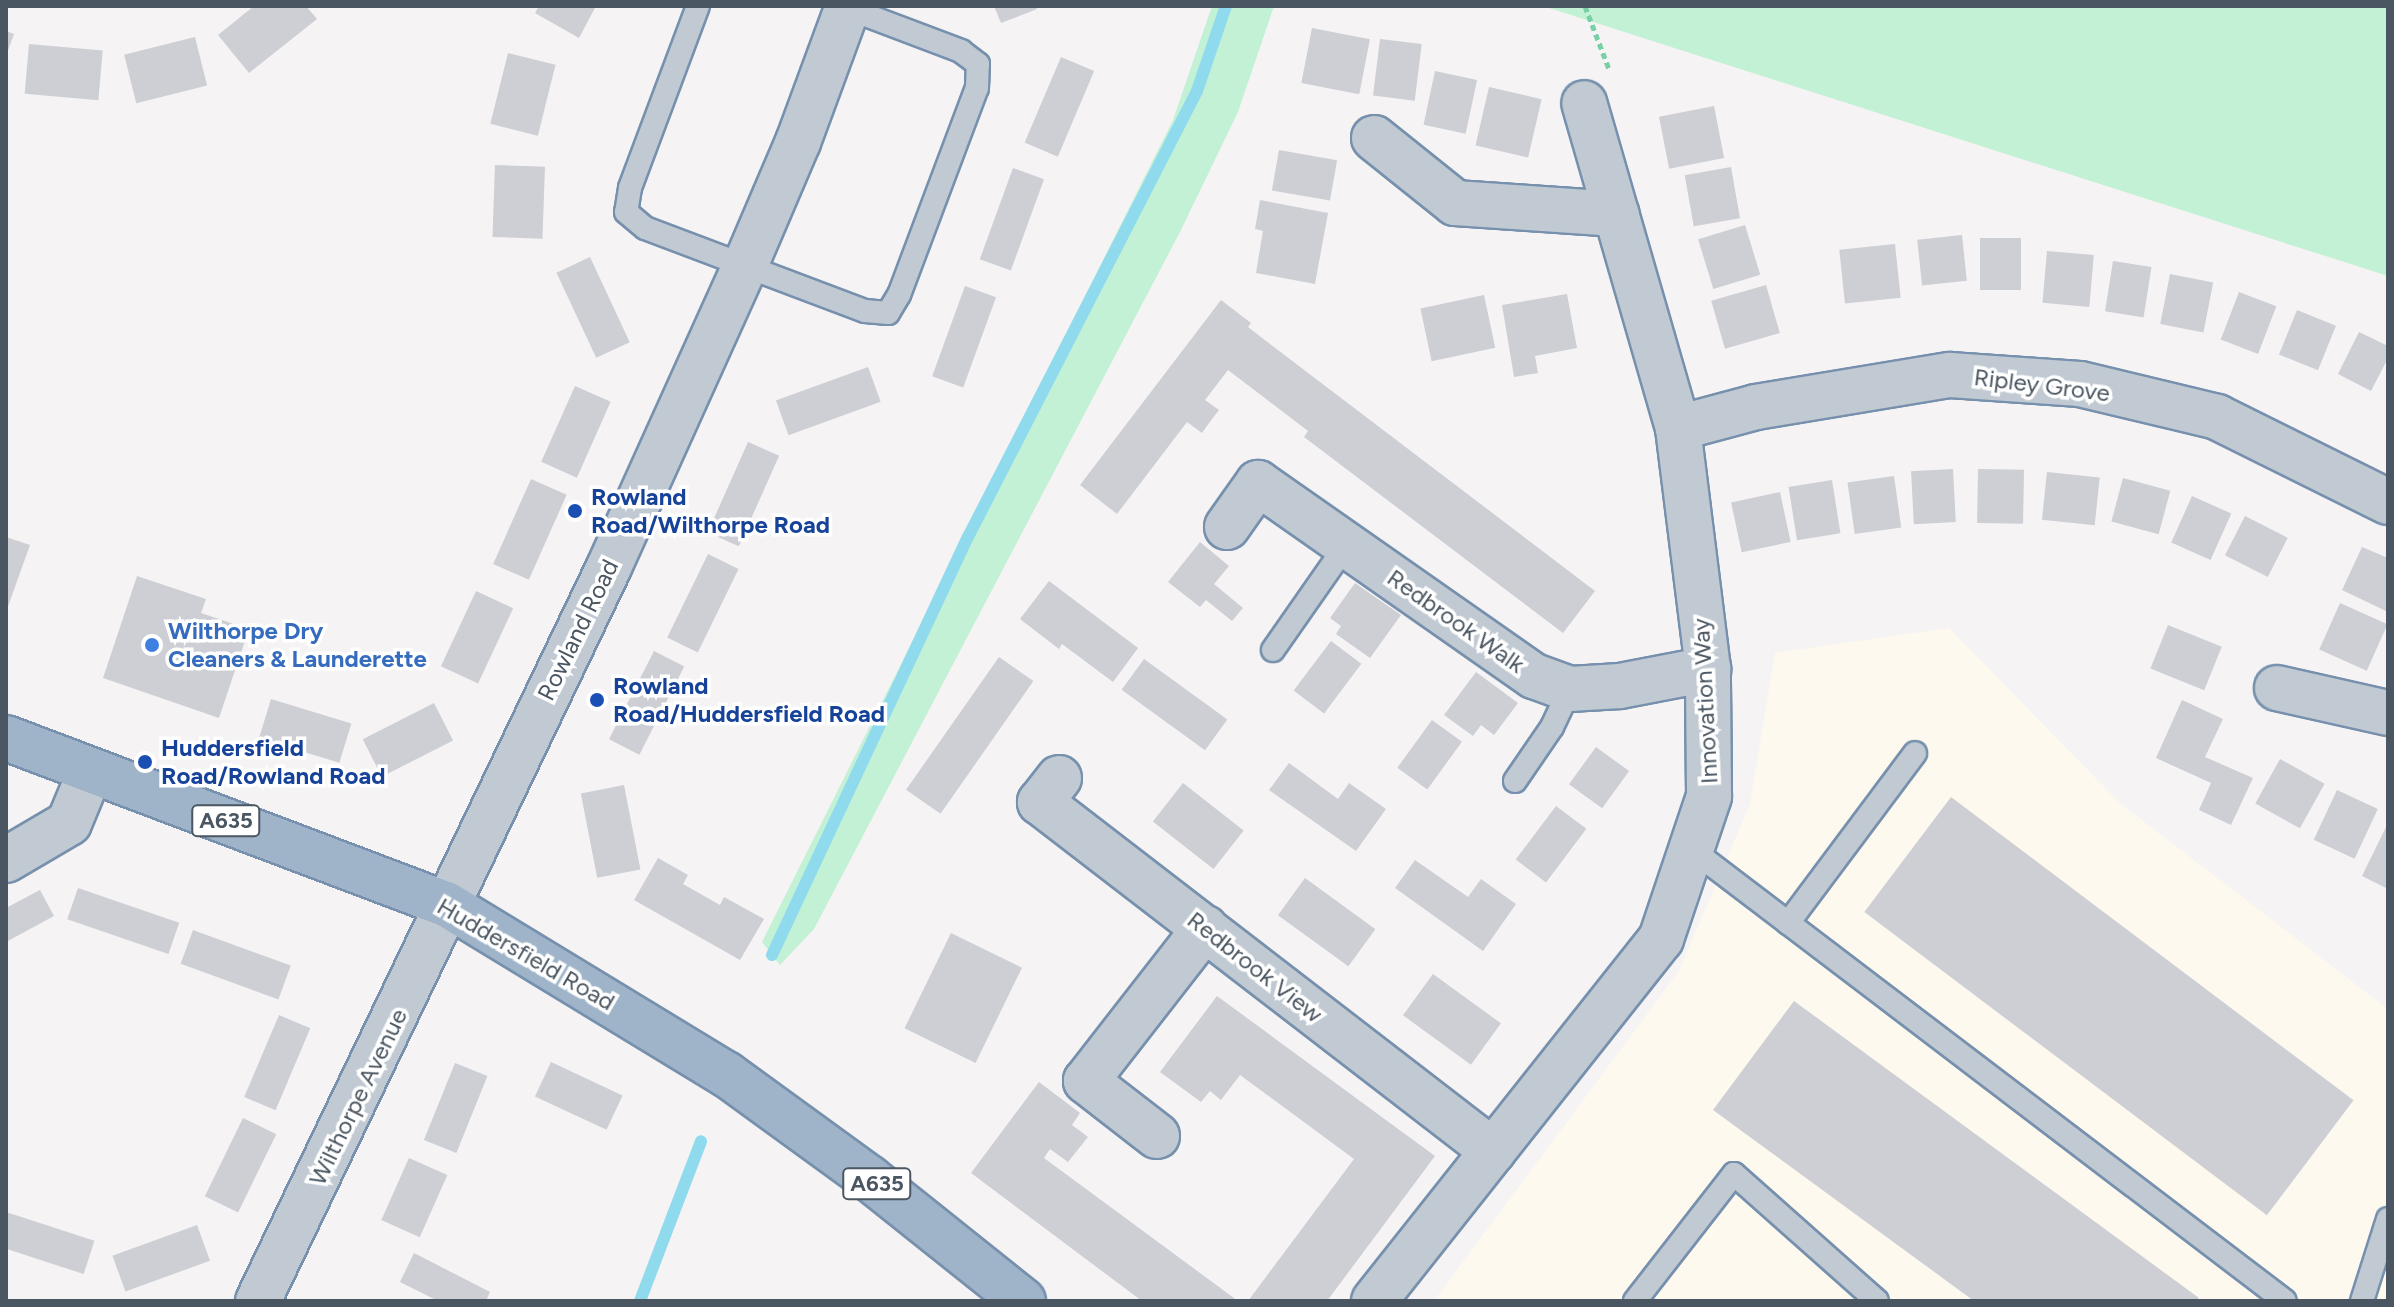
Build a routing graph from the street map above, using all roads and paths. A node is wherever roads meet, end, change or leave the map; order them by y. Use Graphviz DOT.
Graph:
graph roads {
  1 [pos="698,6"];
  2 [pos="846,7"];
  3 [pos="1584,103"];
  4 [pos="1374,138"];
  5 [pos="1617,214"];
  6 [pos="745,266"];
  7 [pos="1678,428"];
  8 [pos="2388,502"];
  9 [pos="1227,527"];
  10 [pos="1347,544"];
  11 [pos="1273,650"];
  12 [pos="1708,669"];
  13 [pos="2277,688"];
  14 [pos="1570,689"];
  15 [pos="2388,713"];
  16 [pos="6,738"];
  17 [pos="1915,753"];
  18 [pos="91,770"];
  19 [pos="1059,778"];
  20 [pos="1515,781"];
  21 [pos="1691,849"];
  22 [pos="6,860"];
  23 [pos="446,904"];
  24 [pos="1788,923"];
  25 [pos="1205,928"];
  26 [pos="1157,1136"];
  27 [pos="1493,1151"];
  28 [pos="2388,1219"];
  29 [pos="1003,1295"];
  30 [pos="272,1297"];
  31 [pos="1374,1301"];
  32 [pos="1635,1301"];
  33 [pos="1877,1301"];
  34 [pos="2285,1301"];
  35 [pos="2362,1301"];
  1 -- 6 [label="lane, Rowland Road"];
  2 -- 6 [label="street, Rowland Road"];
  2 -- 6 [label="lane, Rowland Road"];
  3 -- 5 [label="street, Innovation Way"];
  4 -- 5 [label="street"];
  5 -- 7 [label="street, Innovation Way"];
  6 -- 23 [label="street, Rowland Road"];
  7 -- 8 [label="street, Ripley Grove"];
  7 -- 12 [label="street, Innovation Way"];
  9 -- 10 [label="street, Redbrook Walk"];
  10 -- 11 [label="lane"];
  10 -- 14 [label="street, Redbrook Walk"];
  12 -- 14 [label="street, Redbrook Walk"];
  12 -- 21 [label="street, Innovation Way"];
  13 -- 15 [label="street"];
  14 -- 20 [label="lane"];
  16 -- 18 [label="highway, Huddersfield Road / A635"];
  17 -- 24 [label="lane"];
  18 -- 22 [label="street"];
  18 -- 23 [label="highway, Huddersfield Road / A635"];
  19 -- 25 [label="street, Redbrook View"];
  21 -- 24 [label="lane"];
  21 -- 27 [label="street, Innovation Way"];
  23 -- 29 [label="highway, Huddersfield Road / A635"];
  23 -- 30 [label="street, Wilthorpe Avenue"];
  24 -- 34 [label="lane"];
  25 -- 26 [label="street"];
  25 -- 27 [label="street, Redbrook View"];
  27 -- 31 [label="street, Innovation Way"];
  28 -- 35 [label="lane"];
  32 -- 33 [label="lane"];
}
